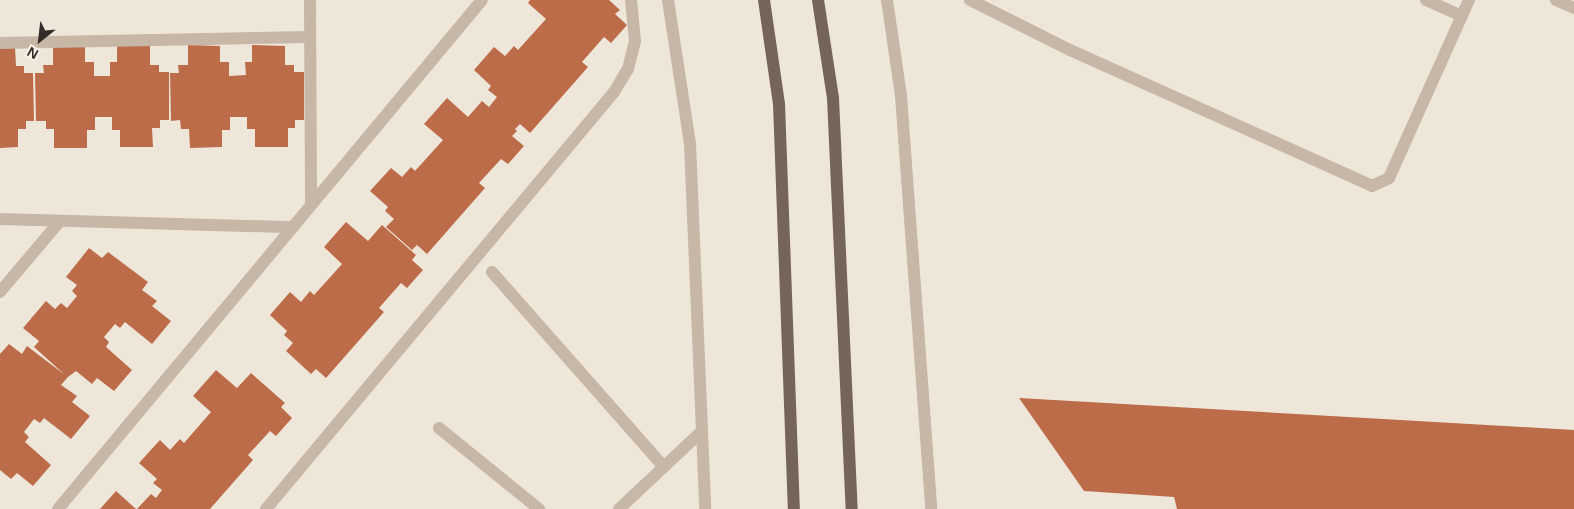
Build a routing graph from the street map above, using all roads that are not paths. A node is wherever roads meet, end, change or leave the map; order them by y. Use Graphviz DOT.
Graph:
graph roads {
  1 [pos="310,0"];
  2 [pos="482,0"];
  3 [pos="631,0"];
  4 [pos="668,0"];
  5 [pos="764,0"];
  6 [pos="818,0"];
  7 [pos="887,0"];
  8 [pos="970,0"];
  9 [pos="1426,0"];
  10 [pos="1469,0"];
  11 [pos="1556,0"];
  12 [pos="1574,8"];
  13 [pos="1462,16"];
  14 [pos="310,36"];
  15 [pos="0,43"];
  16 [pos="311,205"];
  17 [pos="0,219"];
  18 [pos="60,221"];
  19 [pos="292,227"];
  20 [pos="492,272"];
  21 [pos="0,292"];
  22 [pos="439,428"];
  23 [pos="702,431"];
  24 [pos="664,467"];
  25 [pos="58,509"];
  26 [pos="266,509"];
  27 [pos="539,509"];
  28 [pos="619,509"];
  29 [pos="704,509"];
  30 [pos="794,509"];
  31 [pos="852,509"];
  32 [pos="931,509"];
  1 -- 14 [label="street"];
  2 -- 16 [label="street"];
  3 -- 26 [label="street"];
  4 -- 23 [label="street"];
  5 -- 30 [label="main road"];
  6 -- 31 [label="main road"];
  7 -- 32 [label="street"];
  8 -- 13 [label="street"];
  9 -- 13 [label="street"];
  10 -- 13 [label="street"];
  11 -- 12 [label="street"];
  14 -- 15 [label="street"];
  14 -- 16 [label="street"];
  16 -- 19 [label="street"];
  17 -- 18 [label="street"];
  18 -- 19 [label="street"];
  18 -- 21 [label="street"];
  19 -- 25 [label="street"];
  20 -- 24 [label="street"];
  22 -- 27 [label="street"];
  23 -- 24 [label="street"];
  23 -- 29 [label="street"];
  24 -- 28 [label="street"];
}
